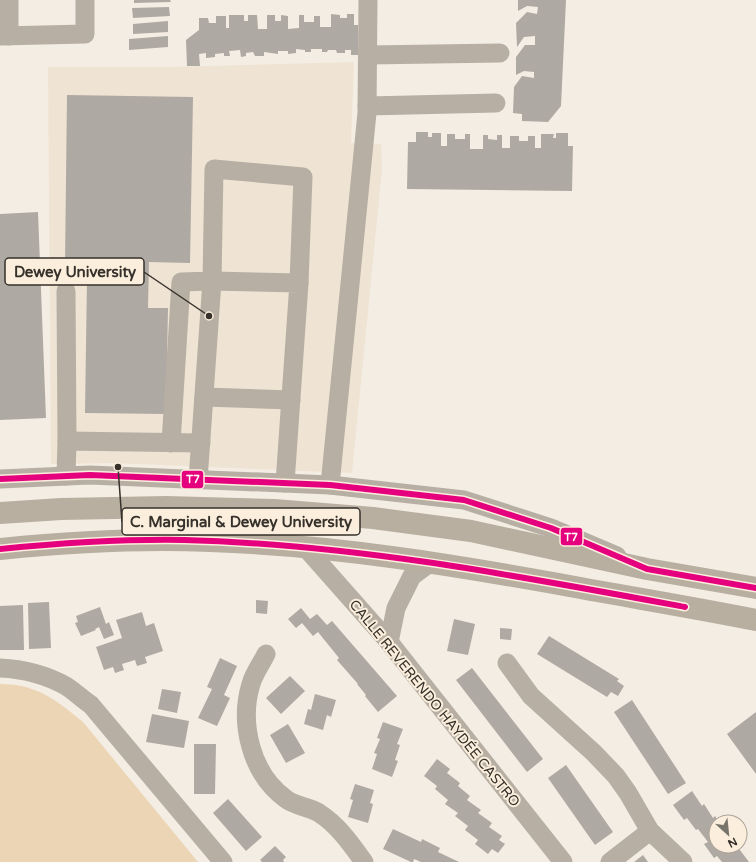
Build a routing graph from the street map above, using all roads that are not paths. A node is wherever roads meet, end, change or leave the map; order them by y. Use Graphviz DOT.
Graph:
graph roads {
  1 [pos="9,0"];
  2 [pos="85,0"];
  3 [pos="368,0"];
  4 [pos="5,36"];
  5 [pos="500,53"];
  6 [pos="368,55"];
  7 [pos="496,103"];
  8 [pos="367,106"];
  9 [pos="212,281"];
  10 [pos="299,283"];
  11 [pos="66,291"];
  12 [pos="204,396"];
  13 [pos="291,400"];
  14 [pos="67,441"];
  15 [pos="172,443"];
  16 [pos="200,443"];
  17 [pos="66,476"];
  18 [pos="0,479"];
  19 [pos="198,480"];
  20 [pos="285,484"];
  21 [pos="330,485"];
  22 [pos="0,512"];
  23 [pos="305,547"];
  24 [pos="0,549"];
  25 [pos="431,562"];
  26 [pos="647,569"];
  27 [pos="756,588"];
  28 [pos="756,620"];
  29 [pos="389,642"];
  30 [pos="266,654"];
  31 [pos="507,663"];
  32 [pos="0,668"];
  33 [pos="650,831"];
  34 [pos="223,862"];
  35 [pos="364,862"];
  36 [pos="562,862"];
  37 [pos="610,862"];
  38 [pos="683,862"];
  1 -- 4 [label="street"];
  2 -- 4 [label="street"];
  3 -- 6 [label="street"];
  5 -- 6 [label="street"];
  6 -- 8 [label="street"];
  7 -- 8 [label="street"];
  8 -- 21 [label="street"];
  9 -- 10 [label="street"];
  9 -- 10 [label="street"];
  9 -- 12 [label="street"];
  9 -- 15 [label="street"];
  10 -- 13 [label="street"];
  11 -- 14 [label="street"];
  12 -- 13 [label="street"];
  12 -- 16 [label="street"];
  13 -- 20 [label="street"];
  14 -- 15 [label="street"];
  14 -- 17 [label="street"];
  15 -- 16 [label="street"];
  16 -- 19 [label="street"];
  17 -- 18 [label="street"];
  17 -- 19 [label="street"];
  19 -- 20 [label="street"];
  20 -- 21 [label="street"];
  21 -- 26 [label="street"];
  22 -- 26 [label="main road"];
  23 -- 24 [label="main road"];
  23 -- 25 [label="main road"];
  23 -- 29 [label="street, CALLE REVERENDO HAYDÉE CASTRO"];
  25 -- 28 [label="main road"];
  25 -- 29 [label="street"];
  26 -- 27 [label="main road"];
  29 -- 36 [label="street, CALLE REVERENDO HAYDÉE CASTRO"];
  30 -- 35 [label="street"];
  31 -- 33 [label="street"];
  32 -- 34 [label="street"];
  33 -- 37 [label="street"];
  33 -- 38 [label="street"];
}
